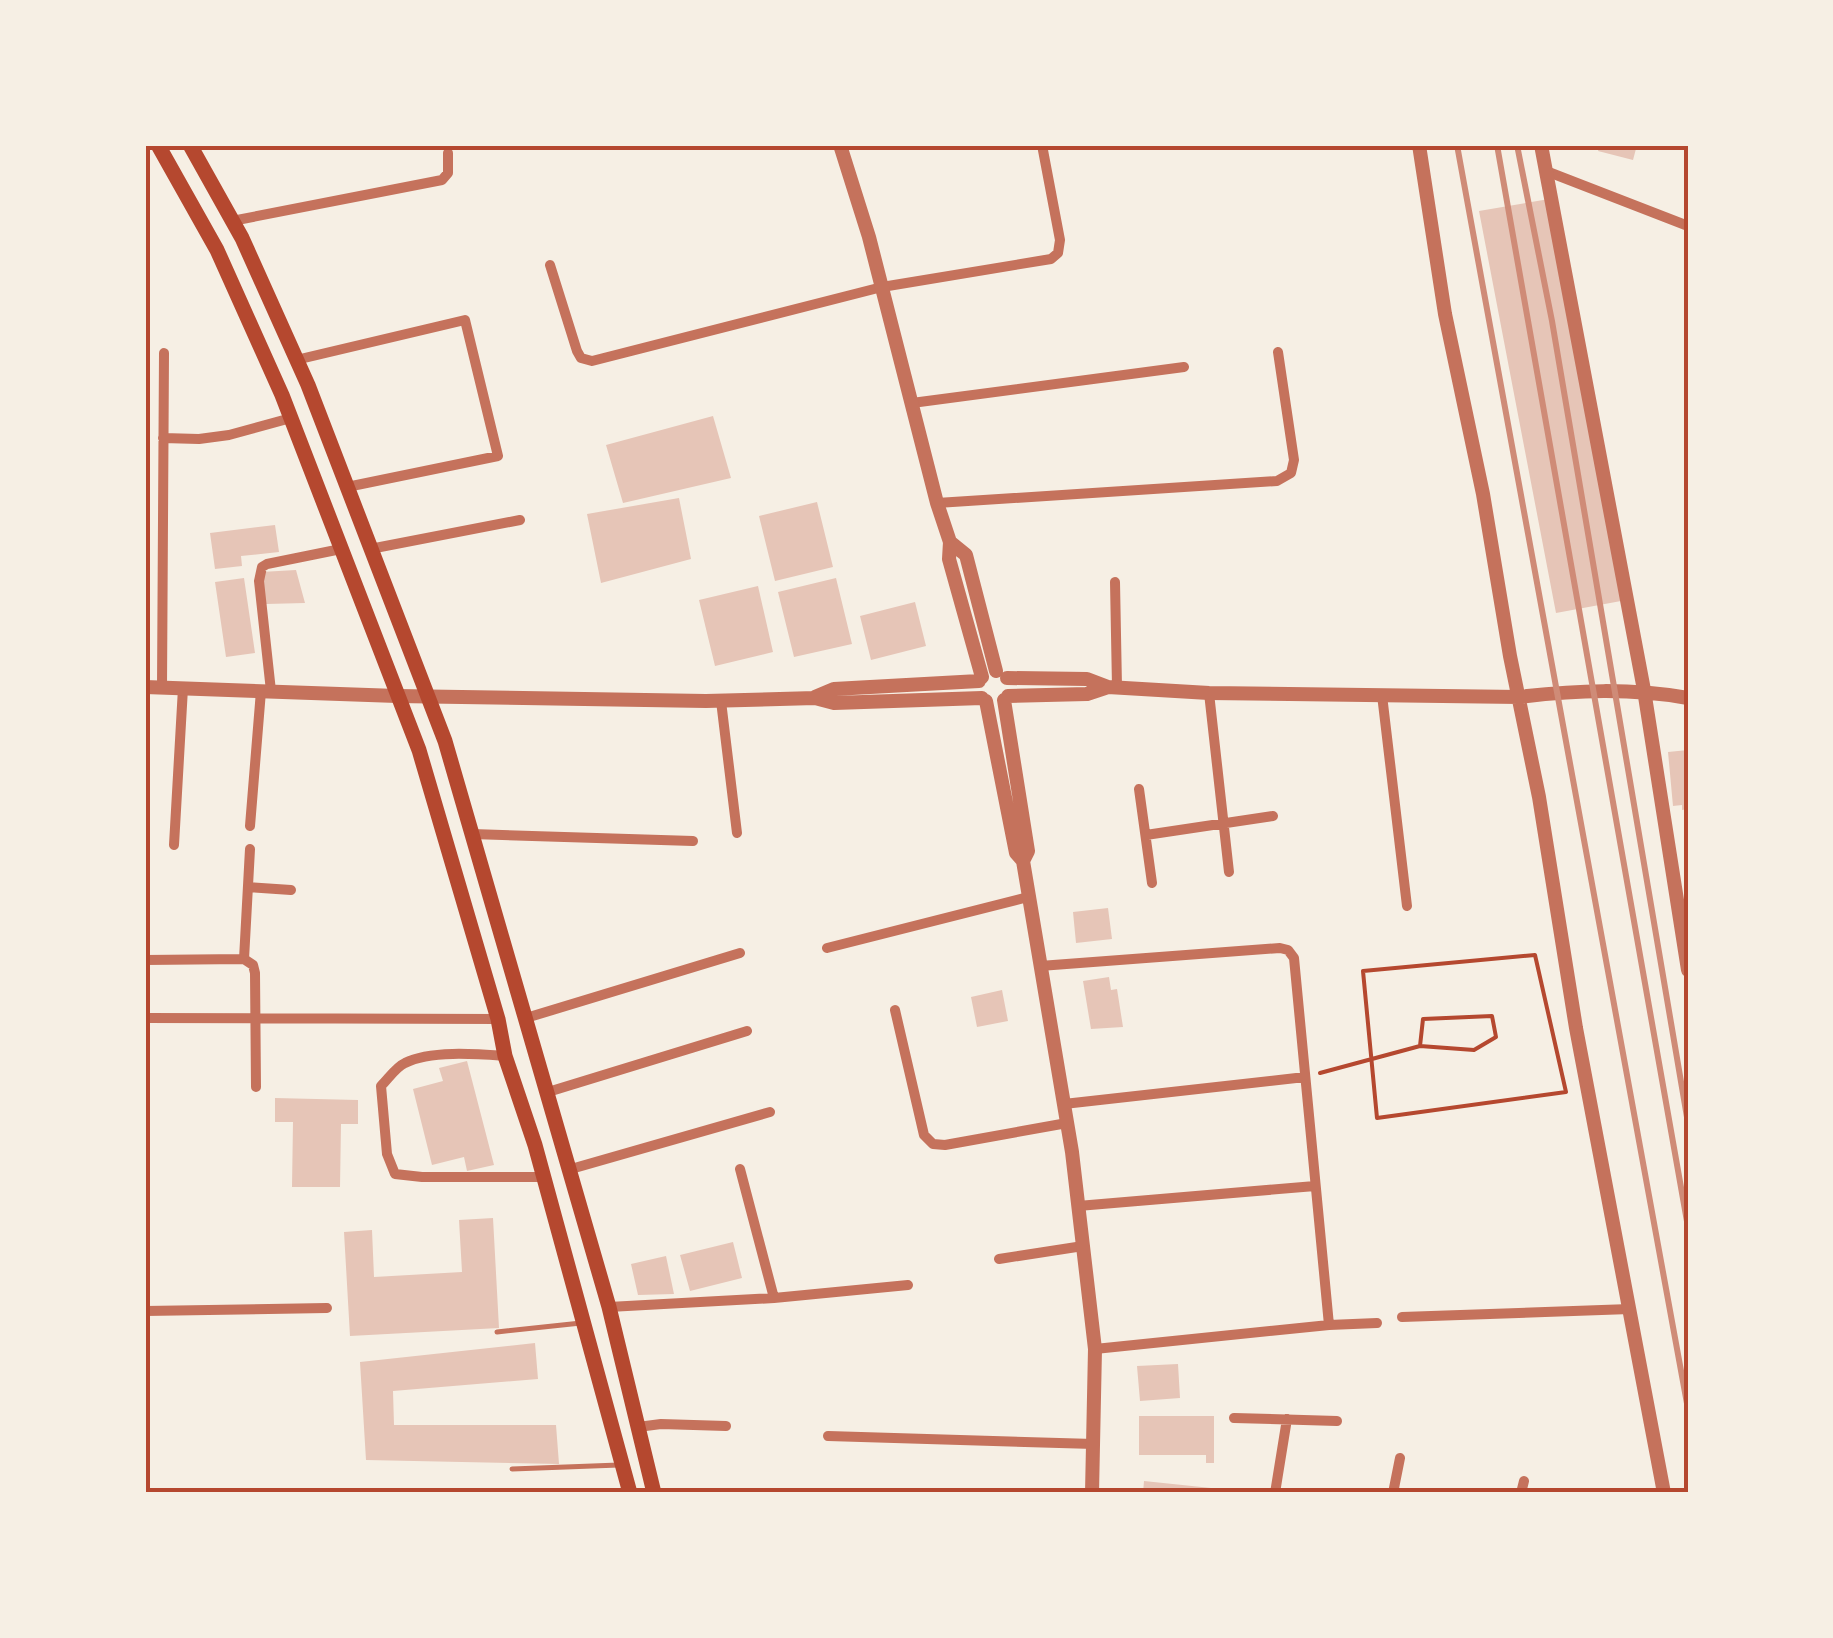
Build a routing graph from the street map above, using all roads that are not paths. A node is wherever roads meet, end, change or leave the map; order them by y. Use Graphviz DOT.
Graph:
graph roads {
  1 [pos="158,145"];
  2 [pos="190,145"];
  3 [pos="840,145"];
  4 [pos="1042,145"];
  5 [pos="1419,145"];
  6 [pos="1541,145"];
  7 [pos="448,154"];
  8 [pos="1546,171"];
  9 [pos="232,221"];
  10 [pos="1688,226"];
  11 [pos="550,265"];
  12 [pos="882,287"];
  13 [pos="1278,352"];
  14 [pos="164,353"];
  15 [pos="296,360"];
  16 [pos="1184,367"];
  17 [pos="912,403"];
  18 [pos="291,418"];
  19 [pos="164,438"];
  20 [pos="346,487"];
  21 [pos="938,503"];
  22 [pos="520,520"];
  23 [pos="370,549"];
  24 [pos="341,550"];
  25 [pos="1115,582"];
  26 [pos="991,677"];
  27 [pos="145,687"];
  28 [pos="162,687"];
  29 [pos="1112,687"];
  30 [pos="183,688"];
  31 [pos="1644,690"];
  32 [pos="266,691"];
  33 [pos="1208,694"];
  34 [pos="397,696"];
  35 [pos="427,696"];
  36 [pos="1382,696"];
  37 [pos="1519,697"];
  38 [pos="814,698"];
  39 [pos="1006,698"];
  40 [pos="1688,698"];
  41 [pos="984,699"];
  42 [pos="722,700"];
  43 [pos="1139,789"];
  44 [pos="1273,816"];
  45 [pos="1223,823"];
  46 [pos="250,826"];
  47 [pos="737,833"];
  48 [pos="472,834"];
  49 [pos="1146,834"];
  50 [pos="694,841"];
  51 [pos="174,845"];
  52 [pos="250,849"];
  53 [pos="1023,862"];
  54 [pos="1228,872"];
  55 [pos="1152,883"];
  56 [pos="248,887"];
  57 [pos="291,890"];
  58 [pos="1028,896"];
  59 [pos="1407,906"];
  60 [pos="827,948"];
  61 [pos="740,952"];
  62 [pos="244,958"];
  63 [pos="145,960"];
  64 [pos="1040,966"];
  65 [pos="1688,970"];
  66 [pos="895,1010"];
  67 [pos="145,1018"];
  68 [pos="256,1018"];
  69 [pos="526,1018"];
  70 [pos="498,1019"];
  71 [pos="747,1031"];
  72 [pos="505,1056"];
  73 [pos="1306,1077"];
  74 [pos="256,1088"];
  75 [pos="548,1092"];
  76 [pos="1064,1104"];
  77 [pos="770,1112"];
  78 [pos="1067,1123"];
  79 [pos="571,1169"];
  80 [pos="740,1169"];
  81 [pos="544,1177"];
  82 [pos="1316,1186"];
  83 [pos="1078,1206"];
  84 [pos="1083,1246"];
  85 [pos="999,1258"];
  86 [pos="908,1285"];
  87 [pos="774,1298"];
  88 [pos="609,1307"];
  89 [pos="326,1308"];
  90 [pos="1630,1310"];
  91 [pos="145,1311"];
  92 [pos="1402,1318"];
  93 [pos="1376,1322"];
  94 [pos="584,1323"];
  95 [pos="1329,1325"];
  96 [pos="497,1332"];
  97 [pos="1095,1349"];
  98 [pos="1234,1418"];
  99 [pos="1286,1419"];
  100 [pos="1337,1421"];
  101 [pos="726,1426"];
  102 [pos="638,1428"];
  103 [pos="828,1436"];
  104 [pos="1094,1444"];
  105 [pos="1400,1458"];
  106 [pos="622,1465"];
  107 [pos="512,1468"];
  108 [pos="630,1493"];
  109 [pos="654,1493"];
  110 [pos="1092,1493"];
  111 [pos="1275,1493"];
  112 [pos="1393,1493"];
  113 [pos="1664,1493"];
  1 -- 18 [label="main road"];
  2 -- 9 [label="main road"];
  3 -- 12 [label="street"];
  4 -- 12 [label="street"];
  5 -- 37 [label="street"];
  6 -- 8 [label="street"];
  7 -- 9 [label="street"];
  8 -- 10 [label="street"];
  8 -- 31 [label="street"];
  9 -- 15 [label="main road"];
  11 -- 12 [label="street"];
  12 -- 17 [label="street"];
  13 -- 21 [label="street"];
  14 -- 19 [label="street"];
  15 -- 20 [label="main road"];
  15 -- 20 [label="street"];
  16 -- 17 [label="street"];
  17 -- 21 [label="street"];
  18 -- 19 [label="street"];
  18 -- 24 [label="main road"];
  19 -- 28 [label="street"];
  20 -- 23 [label="main road"];
  21 -- 26 [label="street"];
  22 -- 23 [label="street"];
  23 -- 35 [label="main road"];
  24 -- 32 [label="street"];
  24 -- 34 [label="main road"];
  25 -- 29 [label="street"];
  26 -- 29 [label="street"];
  26 -- 38 [label="street"];
  26 -- 39 [label="street"];
  26 -- 41 [label="street"];
  27 -- 28 [label="street"];
  28 -- 30 [label="street"];
  29 -- 33 [label="street"];
  29 -- 39 [label="street"];
  30 -- 32 [label="street"];
  30 -- 51 [label="street"];
  31 -- 37 [label="street"];
  31 -- 40 [label="street"];
  31 -- 65 [label="street"];
  32 -- 34 [label="street"];
  32 -- 46 [label="street"];
  33 -- 36 [label="street"];
  33 -- 45 [label="street"];
  34 -- 35 [label="street"];
  34 -- 70 [label="main road"];
  35 -- 42 [label="street"];
  35 -- 48 [label="main road"];
  36 -- 37 [label="street"];
  36 -- 59 [label="street"];
  37 -- 90 [label="street"];
  38 -- 41 [label="street"];
  38 -- 42 [label="street"];
  39 -- 41 [label="street"];
  39 -- 53 [label="street"];
  41 -- 53 [label="street"];
  42 -- 47 [label="street"];
  43 -- 49 [label="street"];
  44 -- 45 [label="street"];
  45 -- 49 [label="street"];
  45 -- 54 [label="street"];
  48 -- 50 [label="street"];
  48 -- 69 [label="main road"];
  49 -- 55 [label="street"];
  52 -- 56 [label="street"];
  53 -- 58 [label="street"];
  56 -- 57 [label="street"];
  56 -- 62 [label="street"];
  58 -- 60 [label="street"];
  58 -- 64 [label="street"];
  61 -- 69 [label="street"];
  62 -- 63 [label="street"];
  62 -- 68 [label="street"];
  64 -- 73 [label="street"];
  64 -- 76 [label="street"];
  66 -- 78 [label="street"];
  67 -- 68 [label="street"];
  68 -- 70 [label="street"];
  68 -- 74 [label="street"];
  69 -- 75 [label="main road"];
  70 -- 72 [label="main road"];
  71 -- 75 [label="street"];
  72 -- 81 [label="main road"];
  72 -- 81 [label="street"];
  73 -- 76 [label="street"];
  73 -- 82 [label="street"];
  75 -- 79 [label="main road"];
  76 -- 78 [label="street"];
  77 -- 79 [label="street"];
  78 -- 83 [label="street"];
  79 -- 88 [label="main road"];
  80 -- 87 [label="street"];
  81 -- 94 [label="main road"];
  82 -- 83 [label="street"];
  82 -- 95 [label="street"];
  83 -- 84 [label="street"];
  84 -- 85 [label="street"];
  84 -- 97 [label="street"];
  86 -- 87 [label="street"];
  87 -- 88 [label="street"];
  88 -- 102 [label="main road"];
  89 -- 91 [label="street"];
  90 -- 92 [label="street"];
  90 -- 113 [label="street"];
  93 -- 95 [label="street"];
  94 -- 96 [label="lane"];
  94 -- 106 [label="main road"];
  95 -- 97 [label="street"];
  97 -- 104 [label="street"];
  98 -- 99 [label="street"];
  99 -- 100 [label="street"];
  99 -- 111 [label="street"];
  101 -- 102 [label="street"];
  102 -- 109 [label="main road"];
  103 -- 104 [label="street"];
  104 -- 110 [label="street"];
  105 -- 112 [label="street"];
  106 -- 107 [label="lane"];
  106 -- 108 [label="main road"];
}
